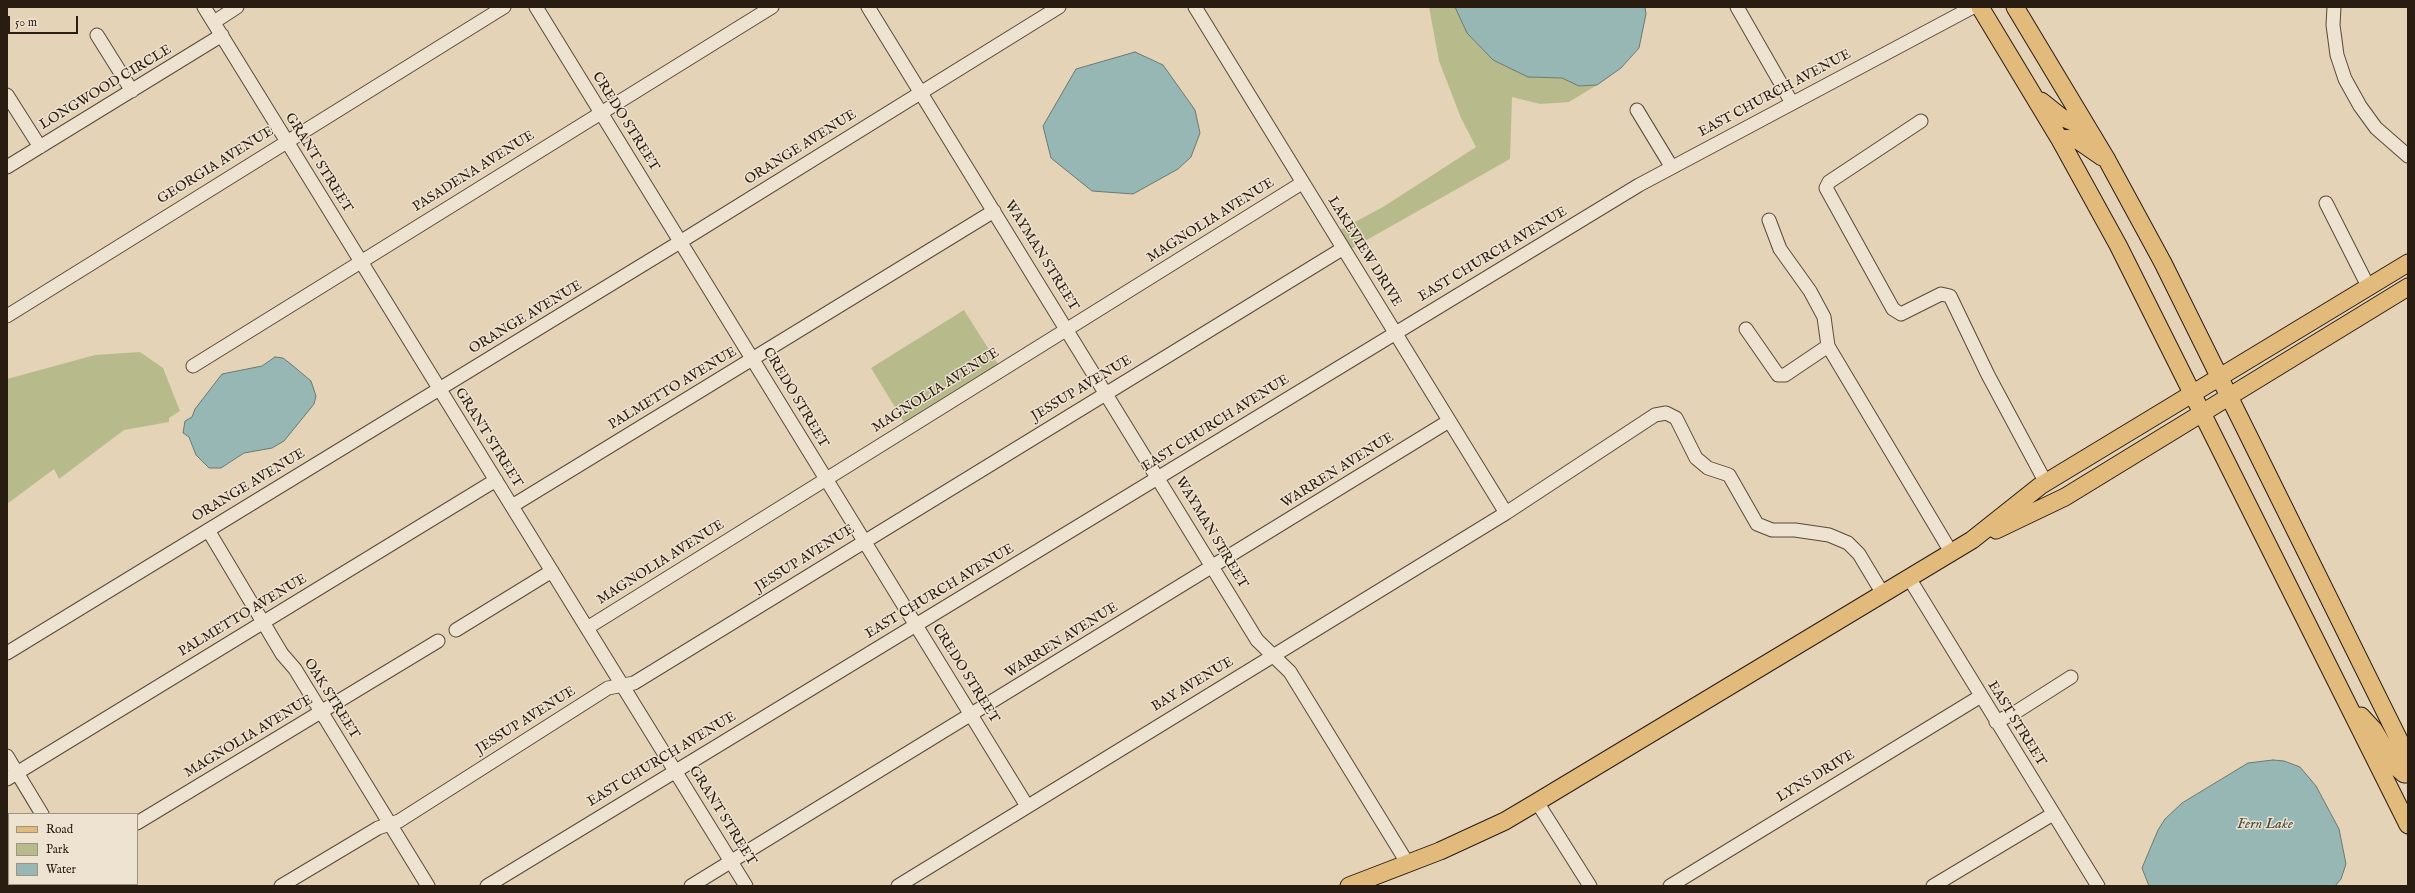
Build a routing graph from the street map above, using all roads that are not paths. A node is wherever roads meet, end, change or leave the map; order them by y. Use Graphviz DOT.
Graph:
graph roads {
  1 [pos="204,7"];
  2 [pos="237,7"];
  3 [pos="504,7"];
  4 [pos="536,7"];
  5 [pos="772,7"];
  6 [pos="868,7"];
  7 [pos="1059,7"];
  8 [pos="1195,7"];
  9 [pos="1737,7"];
  10 [pos="1973,7"];
  11 [pos="1980,7"];
  12 [pos="2015,7"];
  13 [pos="2334,7"];
  14 [pos="214,22"];
  15 [pos="97,35"];
  16 [pos="222,35"];
  17 [pos="132,91"];
  18 [pos="922,92"];
  19 [pos="2032,93"];
  20 [pos="7,95"];
  21 [pos="1792,102"];
  22 [pos="1637,110"];
  23 [pos="600,112"];
  24 [pos="1921,121"];
  25 [pos="2084,122"];
  26 [pos="2059,138"];
  27 [pos="286,141"];
  28 [pos="40,147"];
  29 [pos="2408,156"];
  30 [pos="2107,160"];
  31 [pos="1671,166"];
  32 [pos="7,167"];
  33 [pos="1302,183"];
  34 [pos="2326,203"];
  35 [pos="994,211"];
  36 [pos="1769,220"];
  37 [pos="680,242"];
  38 [pos="1342,248"];
  39 [pos="360,261"];
  40 [pos="2408,263"];
  41 [pos="2368,286"];
  42 [pos="2408,287"];
  43 [pos="7,316"];
  44 [pos="1068,329"];
  45 [pos="1746,329"];
  46 [pos="1395,333"];
  47 [pos="1828,346"];
  48 [pos="753,360"];
  49 [pos="193,366"];
  50 [pos="2218,377"];
  51 [pos="439,390"];
  52 [pos="1106,393"];
  53 [pos="2192,393"];
  54 [pos="2228,396"];
  55 [pos="2202,413"];
  56 [pos="1449,422"];
  57 [pos="825,478"];
  58 [pos="1159,478"];
  59 [pos="496,480"];
  60 [pos="2046,483"];
  61 [pos="512,506"];
  62 [pos="1506,513"];
  63 [pos="208,530"];
  64 [pos="1972,540"];
  65 [pos="864,542"];
  66 [pos="1951,552"];
  67 [pos="1212,567"];
  68 [pos="552,571"];
  69 [pos="1908,578"];
  70 [pos="1883,594"];
  71 [pos="263,622"];
  72 [pos="915,625"];
  73 [pos="587,628"];
  74 [pos="456,630"];
  75 [pos="438,641"];
  76 [pos="7,653"];
  77 [pos="1274,655"];
  78 [pos="2071,677"];
  79 [pos="622,685"];
  80 [pos="1981,696"];
  81 [pos="2346,700"];
  82 [pos="321,712"];
  83 [pos="972,715"];
  84 [pos="1996,722"];
  85 [pos="7,756"];
  86 [pos="2408,758"];
  87 [pos="675,771"];
  88 [pos="2408,774"];
  89 [pos="12,776"];
  90 [pos="2390,789"];
  91 [pos="2408,796"];
  92 [pos="1537,802"];
  93 [pos="1027,806"];
  94 [pos="41,813"];
  95 [pos="2053,814"];
  96 [pos="138,822"];
  97 [pos="389,824"];
  98 [pos="2408,826"];
  99 [pos="731,862"];
  100 [pos="1408,864"];
  101 [pos="282,886"];
  102 [pos="428,886"];
  103 [pos="487,886"];
  104 [pos="691,886"];
  105 [pos="746,886"];
  106 [pos="898,886"];
  107 [pos="1349,886"];
  108 [pos="1590,886"];
  109 [pos="1670,886"];
  110 [pos="1933,886"];
  111 [pos="2098,886"];
  1 -- 14 [label="street, GRANT STREET"];
  2 -- 14 [label="street"];
  3 -- 27 [label="street, GEORGIA AVENUE"];
  4 -- 23 [label="street, CREDO STREET"];
  5 -- 23 [label="street, PASADENA AVENUE"];
  6 -- 18 [label="street, WAYMAN STREET"];
  7 -- 18 [label="street, ORANGE AVENUE"];
  8 -- 33 [label="street, LAKEVIEW DRIVE"];
  9 -- 21 [label="street"];
  10 -- 21 [label="street, EAST CHURCH AVENUE"];
  11 -- 19 [label="main road"];
  12 -- 25 [label="main road"];
  13 -- 29 [label="street"];
  14 -- 16 [label="street, GRANT STREET"];
  15 -- 17 [label="street"];
  16 -- 17 [label="street, LONGWOOD CIRCLE"];
  16 -- 27 [label="street, GRANT STREET"];
  17 -- 28 [label="street, LONGWOOD CIRCLE"];
  18 -- 35 [label="street, WAYMAN STREET"];
  18 -- 37 [label="street, ORANGE AVENUE"];
  19 -- 25 [label="main road"];
  19 -- 26 [label="main road"];
  20 -- 28 [label="street"];
  21 -- 31 [label="street, EAST CHURCH AVENUE"];
  22 -- 31 [label="street"];
  23 -- 37 [label="street, CREDO STREET"];
  23 -- 39 [label="street, PASADENA AVENUE"];
  24 -- 60 [label="street"];
  25 -- 30 [label="main road"];
  26 -- 30 [label="main road"];
  26 -- 53 [label="main road"];
  27 -- 39 [label="street, GRANT STREET"];
  27 -- 43 [label="street, GEORGIA AVENUE"];
  28 -- 32 [label="street, LONGWOOD CIRCLE"];
  30 -- 50 [label="main road"];
  31 -- 46 [label="street, EAST CHURCH AVENUE"];
  33 -- 38 [label="street, LAKEVIEW DRIVE"];
  33 -- 44 [label="street, MAGNOLIA AVENUE"];
  34 -- 41 [label="street"];
  35 -- 44 [label="street, WAYMAN STREET"];
  35 -- 48 [label="street, PALMETTO AVENUE"];
  36 -- 47 [label="street"];
  37 -- 48 [label="street, CREDO STREET"];
  37 -- 51 [label="street, ORANGE AVENUE"];
  38 -- 46 [label="street, LAKEVIEW DRIVE"];
  38 -- 52 [label="street, JESSUP AVENUE"];
  39 -- 49 [label="street, PASADENA AVENUE"];
  39 -- 51 [label="street, GRANT STREET"];
  40 -- 41 [label="main road"];
  41 -- 50 [label="main road"];
  42 -- 54 [label="main road"];
  44 -- 52 [label="street, WAYMAN STREET"];
  44 -- 57 [label="street, MAGNOLIA AVENUE"];
  45 -- 47 [label="street"];
  46 -- 56 [label="street, LAKEVIEW DRIVE"];
  46 -- 58 [label="street, EAST CHURCH AVENUE"];
  47 -- 66 [label="street"];
  48 -- 57 [label="street, CREDO STREET"];
  48 -- 61 [label="street, PALMETTO AVENUE"];
  50 -- 53 [label="main road"];
  50 -- 54 [label="main road"];
  51 -- 59 [label="street, GRANT STREET"];
  51 -- 63 [label="street, ORANGE AVENUE"];
  52 -- 58 [label="street, WAYMAN STREET"];
  52 -- 65 [label="street, JESSUP AVENUE"];
  53 -- 55 [label="main road"];
  53 -- 60 [label="main road"];
  54 -- 55 [label="main road"];
  54 -- 86 [label="main road"];
  55 -- 64 [label="main road"];
  55 -- 81 [label="main road"];
  56 -- 62 [label="street, LAKEVIEW DRIVE"];
  56 -- 67 [label="street, WARREN AVENUE"];
  57 -- 65 [label="street, CREDO STREET"];
  57 -- 73 [label="street, MAGNOLIA AVENUE"];
  58 -- 67 [label="street, WAYMAN STREET"];
  58 -- 72 [label="street, EAST CHURCH AVENUE"];
  59 -- 61 [label="street, GRANT STREET"];
  59 -- 71 [label="street, PALMETTO AVENUE"];
  60 -- 64 [label="main road"];
  61 -- 68 [label="street, GRANT STREET"];
  62 -- 70 [label="street, BAY AVENUE"];
  62 -- 77 [label="street, BAY AVENUE"];
  63 -- 71 [label="street, OAK STREET"];
  63 -- 76 [label="street, ORANGE AVENUE"];
  64 -- 66 [label="main road"];
  65 -- 72 [label="street, CREDO STREET"];
  65 -- 79 [label="street, JESSUP AVENUE"];
  66 -- 69 [label="main road"];
  67 -- 77 [label="street, WAYMAN STREET"];
  67 -- 83 [label="street, WARREN AVENUE"];
  68 -- 73 [label="street, GRANT STREET"];
  68 -- 74 [label="street"];
  69 -- 70 [label="main road"];
  69 -- 80 [label="street, EAST STREET"];
  70 -- 92 [label="main road"];
  71 -- 82 [label="street, OAK STREET"];
  71 -- 89 [label="street, PALMETTO AVENUE"];
  72 -- 83 [label="street, CREDO STREET"];
  72 -- 87 [label="street, EAST CHURCH AVENUE"];
  73 -- 79 [label="street, GRANT STREET"];
  75 -- 82 [label="street, MAGNOLIA AVENUE"];
  77 -- 93 [label="street, BAY AVENUE"];
  77 -- 100 [label="street, WAYMAN STREET"];
  78 -- 84 [label="street"];
  79 -- 87 [label="street, GRANT STREET"];
  79 -- 97 [label="street, JESSUP AVENUE"];
  80 -- 84 [label="street, EAST STREET"];
  80 -- 109 [label="street, LYNS DRIVE"];
  81 -- 88 [label="main road"];
  81 -- 90 [label="main road"];
  82 -- 96 [label="street, MAGNOLIA AVENUE"];
  82 -- 97 [label="street, OAK STREET"];
  83 -- 93 [label="street, CREDO STREET"];
  83 -- 99 [label="street, WARREN AVENUE"];
  84 -- 95 [label="street, EAST STREET"];
  85 -- 89 [label="street"];
  87 -- 99 [label="street, GRANT STREET"];
  87 -- 103 [label="street, EAST CHURCH AVENUE"];
  89 -- 94 [label="street"];
  90 -- 91 [label="main road"];
  90 -- 98 [label="main road"];
  92 -- 100 [label="main road"];
  92 -- 108 [label="street"];
  93 -- 106 [label="street, BAY AVENUE"];
  95 -- 110 [label="street"];
  95 -- 111 [label="street, EAST STREET"];
  97 -- 101 [label="street, JESSUP AVENUE"];
  97 -- 102 [label="street, OAK STREET"];
  99 -- 104 [label="street, WARREN AVENUE"];
  99 -- 105 [label="street, GRANT STREET"];
  100 -- 107 [label="main road"];
}
